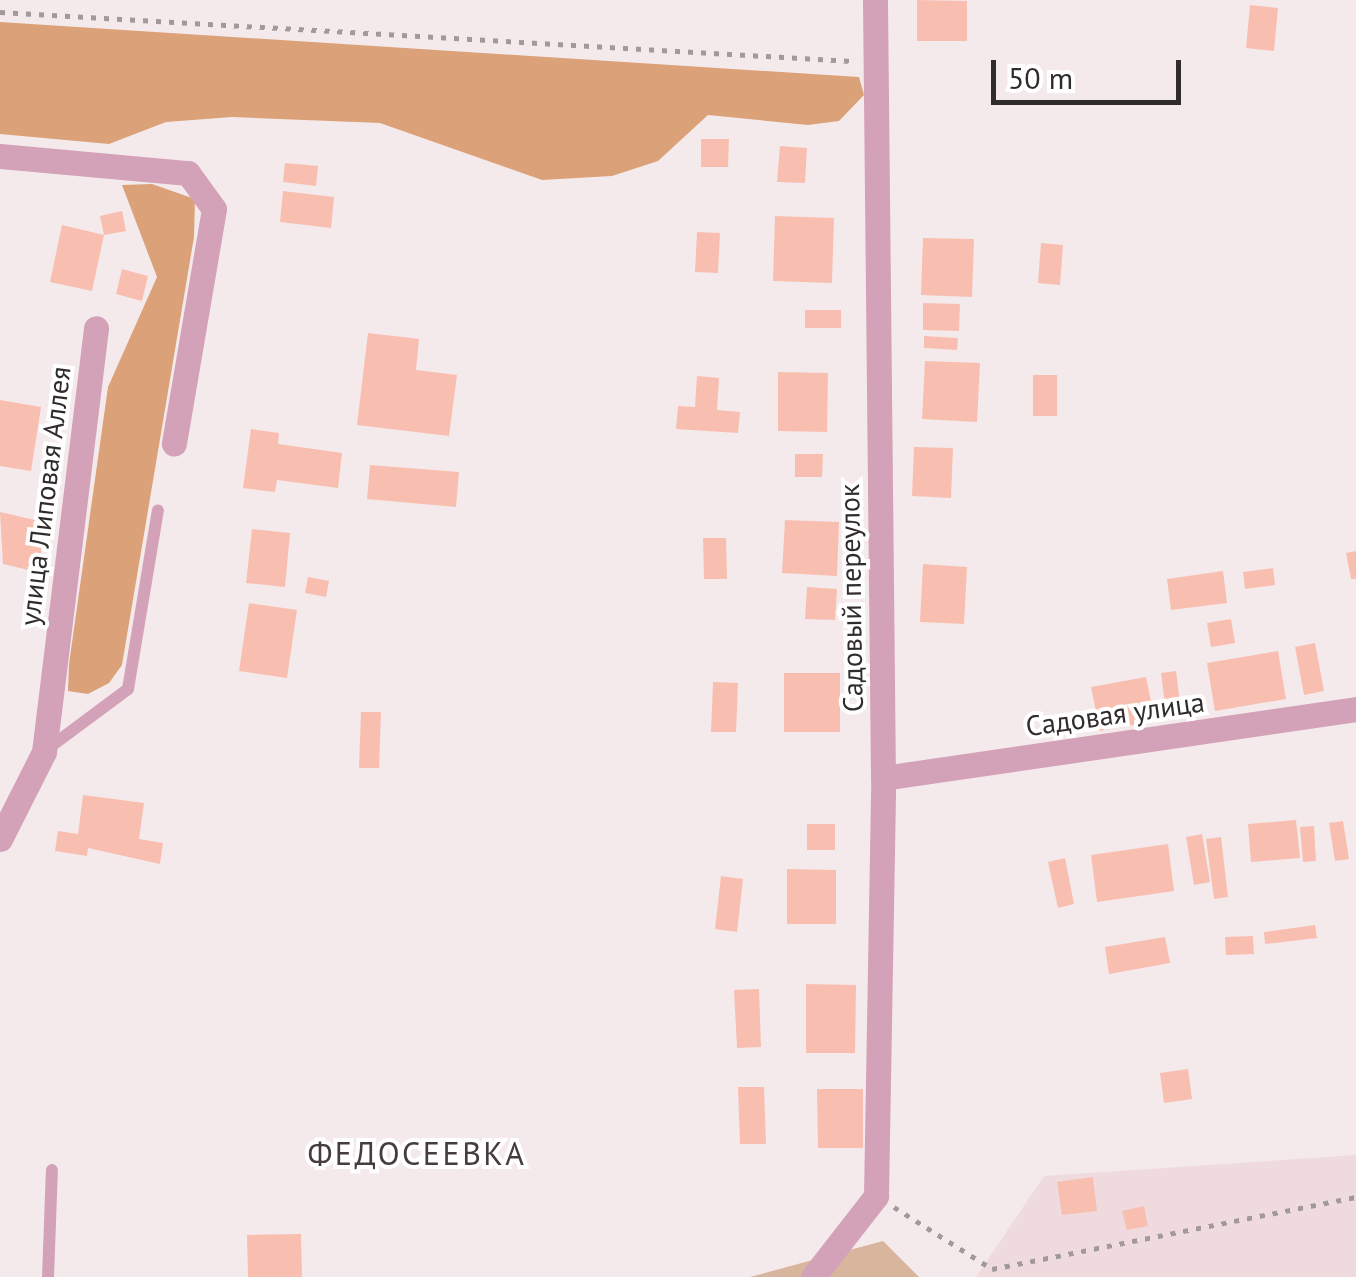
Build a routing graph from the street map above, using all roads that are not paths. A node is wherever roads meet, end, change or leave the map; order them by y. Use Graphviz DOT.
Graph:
graph roads {
  1 [pos="874,0"];
  2 [pos="0,156"];
  3 [pos="96,328"];
  4 [pos="174,444"];
  5 [pos="158,510"];
  6 [pos="1356,708"];
  7 [pos="44,752"];
  8 [pos="883,778"];
  9 [pos="0,839"];
  10 [pos="52,1170"];
  11 [pos="48,1277"];
  12 [pos="813,1277"];
  1 -- 8 [label="street, Садовый переулок"];
  2 -- 4 [label="street"];
  3 -- 7 [label="street, улица Липовая Аллея"];
  5 -- 7 [label="lane"];
  6 -- 8 [label="street, Садовая улица"];
  7 -- 9 [label="street, улица Липовая Аллея"];
  8 -- 12 [label="street, Садовый переулок"];
  10 -- 11 [label="lane"];
}
